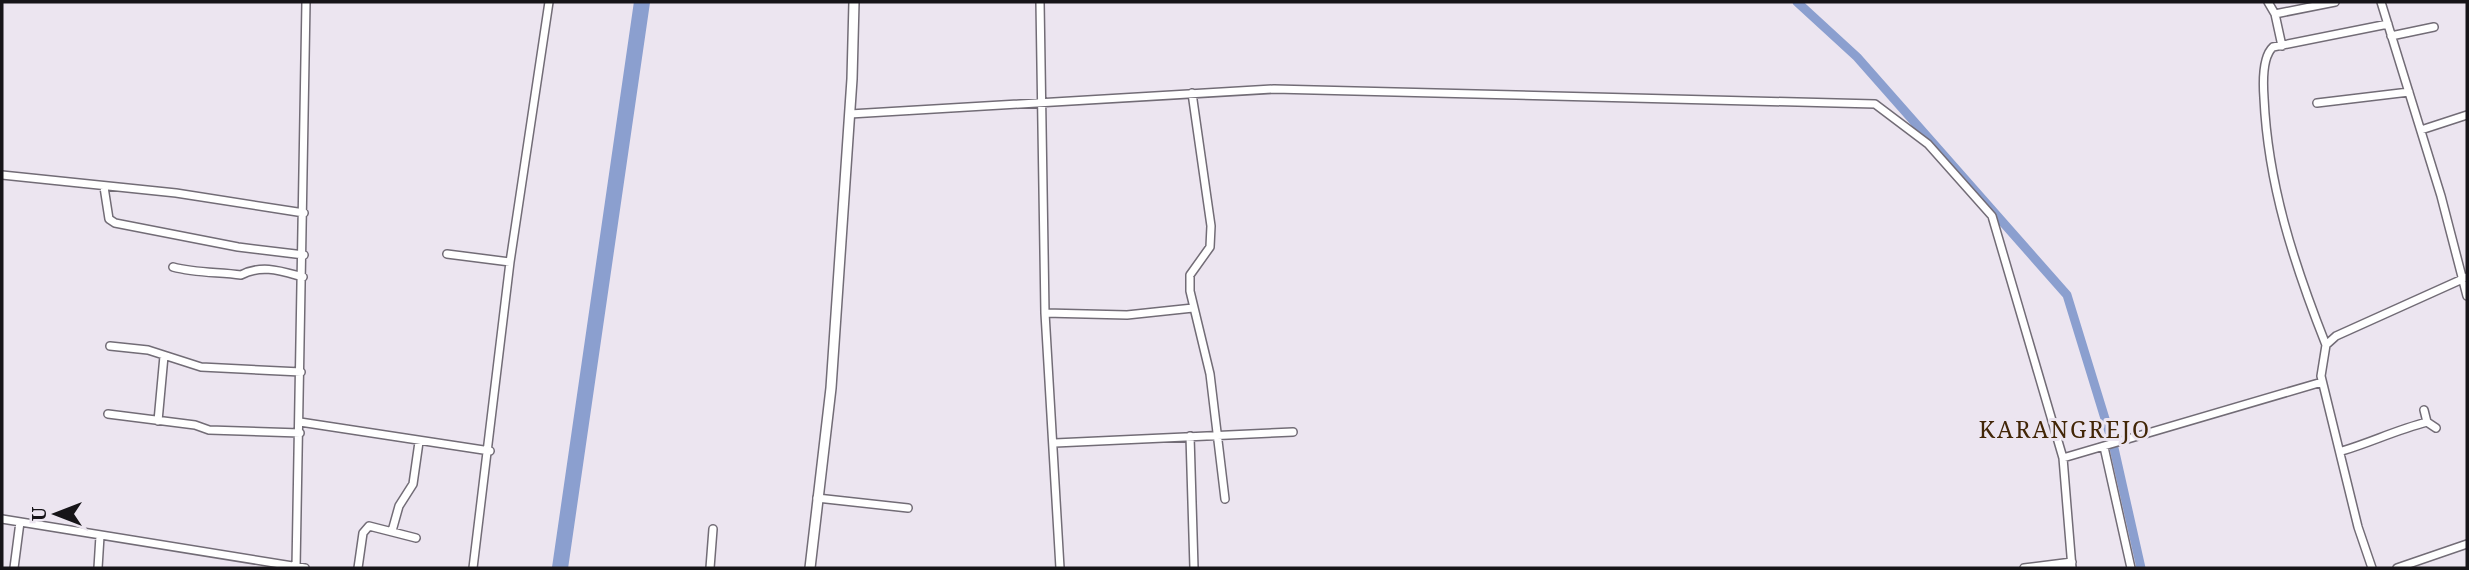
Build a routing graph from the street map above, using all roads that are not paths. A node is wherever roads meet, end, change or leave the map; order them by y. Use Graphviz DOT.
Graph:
graph roads {
  1 [pos="306,2"];
  2 [pos="549,2"];
  3 [pos="854,2"];
  4 [pos="1040,2"];
  5 [pos="2268,2"];
  6 [pos="2335,2"];
  7 [pos="2381,2"];
  8 [pos="2275,14"];
  9 [pos="2388,24"];
  10 [pos="2434,27"];
  11 [pos="2391,36"];
  12 [pos="2282,46"];
  13 [pos="2409,92"];
  14 [pos="1192,93"];
  15 [pos="1041,102"];
  16 [pos="2316,103"];
  17 [pos="850,114"];
  18 [pos="2467,114"];
  19 [pos="2421,130"];
  20 [pos="2,175"];
  21 [pos="104,187"];
  22 [pos="304,213"];
  23 [pos="447,254"];
  24 [pos="304,256"];
  25 [pos="510,262"];
  26 [pos="173,267"];
  27 [pos="303,277"];
  28 [pos="2465,278"];
  29 [pos="2467,296"];
  30 [pos="1193,308"];
  31 [pos="1045,313"];
  32 [pos="2326,345"];
  33 [pos="110,346"];
  34 [pos="163,356"];
  35 [pos="301,372"];
  36 [pos="2322,382"];
  37 [pos="2424,410"];
  38 [pos="108,414"];
  39 [pos="158,421"];
  40 [pos="300,422"];
  41 [pos="2427,422"];
  42 [pos="2435,428"];
  43 [pos="1293,432"];
  44 [pos="300,433"];
  45 [pos="1217,435"];
  46 [pos="1190,436"];
  47 [pos="419,442"];
  48 [pos="1055,443"];
  49 [pos="2105,447"];
  50 [pos="2342,451"];
  51 [pos="490,452"];
  52 [pos="2063,458"];
  53 [pos="817,498"];
  54 [pos="1225,499"];
  55 [pos="908,508"];
  56 [pos="2,519"];
  57 [pos="20,522"];
  58 [pos="713,529"];
  59 [pos="392,531"];
  60 [pos="100,536"];
  61 [pos="416,538"];
  62 [pos="2467,544"];
  63 [pos="2072,565"];
  64 [pos="14,568"];
  65 [pos="98,568"];
  66 [pos="296,568"];
  67 [pos="306,568"];
  68 [pos="358,568"];
  69 [pos="473,568"];
  70 [pos="710,568"];
  71 [pos="810,568"];
  72 [pos="1060,568"];
  73 [pos="1194,568"];
  74 [pos="2024,568"];
  75 [pos="2131,568"];
  76 [pos="2372,568"];
  77 [pos="2397,568"];
  1 -- 22 [label="street"];
  2 -- 25 [label="street"];
  3 -- 17 [label="street"];
  4 -- 15 [label="street"];
  5 -- 8 [label="street"];
  6 -- 8 [label="street"];
  7 -- 9 [label="street"];
  8 -- 12 [label="street"];
  9 -- 11 [label="street"];
  9 -- 12 [label="street"];
  10 -- 11 [label="street"];
  11 -- 13 [label="street"];
  12 -- 32 [label="street"];
  13 -- 16 [label="street"];
  13 -- 19 [label="street"];
  14 -- 15 [label="street"];
  14 -- 30 [label="street"];
  14 -- 52 [label="street"];
  15 -- 17 [label="street"];
  15 -- 31 [label="street"];
  17 -- 53 [label="street"];
  18 -- 19 [label="street"];
  19 -- 28 [label="street"];
  20 -- 21 [label="street"];
  21 -- 22 [label="street"];
  21 -- 24 [label="street"];
  22 -- 24 [label="street"];
  23 -- 25 [label="street"];
  24 -- 27 [label="street"];
  25 -- 51 [label="street"];
  26 -- 27 [label="street"];
  27 -- 35 [label="street"];
  28 -- 29 [label="street"];
  28 -- 32 [label="street"];
  30 -- 31 [label="street"];
  30 -- 45 [label="street"];
  31 -- 48 [label="street"];
  32 -- 36 [label="street"];
  33 -- 34 [label="street"];
  34 -- 35 [label="street"];
  34 -- 39 [label="street"];
  35 -- 40 [label="street"];
  36 -- 49 [label="street"];
  36 -- 50 [label="street"];
  37 -- 41 [label="street"];
  38 -- 39 [label="street"];
  39 -- 44 [label="street"];
  40 -- 44 [label="street"];
  40 -- 47 [label="street"];
  41 -- 42 [label="street"];
  41 -- 50 [label="street"];
  43 -- 45 [label="street"];
  44 -- 66 [label="street"];
  45 -- 46 [label="street"];
  45 -- 54 [label="street"];
  46 -- 48 [label="street"];
  46 -- 73 [label="street"];
  47 -- 51 [label="street"];
  47 -- 59 [label="street"];
  48 -- 72 [label="street"];
  49 -- 52 [label="street"];
  49 -- 75 [label="street"];
  50 -- 76 [label="street"];
  51 -- 69 [label="street"];
  52 -- 63 [label="street"];
  53 -- 55 [label="street"];
  53 -- 71 [label="street"];
  56 -- 57 [label="street"];
  57 -- 60 [label="street"];
  57 -- 64 [label="street"];
  58 -- 70 [label="street"];
  59 -- 61 [label="street"];
  59 -- 68 [label="street"];
  60 -- 65 [label="street"];
  60 -- 66 [label="street"];
  62 -- 77 [label="street"];
  63 -- 74 [label="street"];
  66 -- 67 [label="street"];
}
